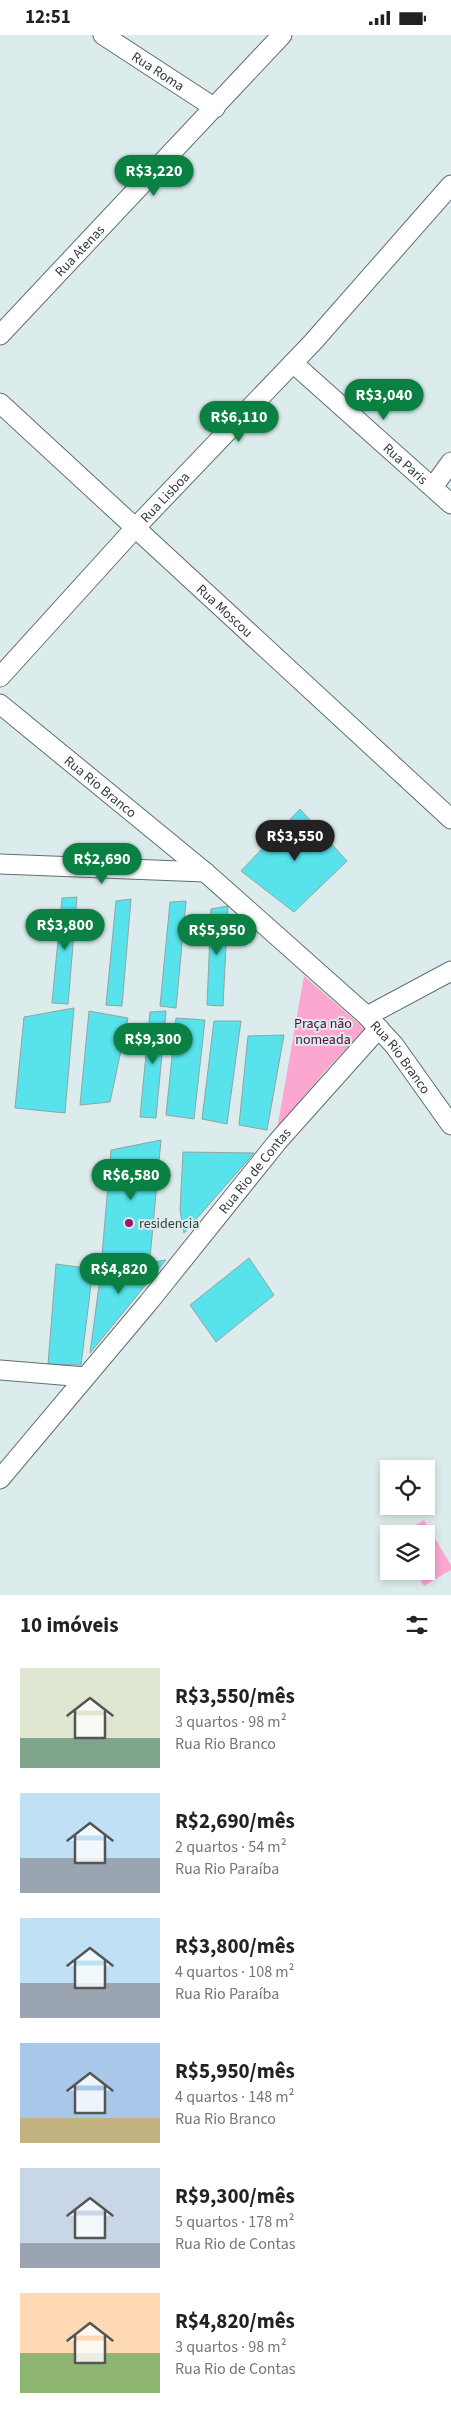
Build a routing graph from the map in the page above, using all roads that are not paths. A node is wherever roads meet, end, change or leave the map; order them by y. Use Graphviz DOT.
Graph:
graph roads {
  1 [pos="102,35"];
  2 [pos="282,35"];
  3 [pos="215,108"];
  4 [pos="451,185"];
  5 [pos="0,335"];
  6 [pos="293,363"];
  7 [pos="0,403"];
  8 [pos="451,462"];
  9 [pos="433,487"];
  10 [pos="451,504"];
  11 [pos="136,527"];
  12 [pos="0,677"];
  13 [pos="0,704"];
  14 [pos="451,819"];
  15 [pos="0,864"];
  16 [pos="204,872"];
  17 [pos="451,971"];
  18 [pos="373,1022"];
  19 [pos="451,1125"];
  20 [pos="0,1370"];
  21 [pos="85,1377"];
  22 [pos="0,1479"];
  1 -- 3 [label="street, Rua Roma"];
  2 -- 3 [label="street, Rua Atenas"];
  3 -- 5 [label="street, Rua Atenas"];
  4 -- 6 [label="street, Rua Lisboa"];
  6 -- 9 [label="street, Rua Paris"];
  6 -- 11 [label="street, Rua Lisboa"];
  7 -- 11 [label="street, Rua Moscou"];
  8 -- 9 [label="street"];
  9 -- 10 [label="street, Rua Paris"];
  11 -- 12 [label="street, Rua Lisboa"];
  11 -- 14 [label="street, Rua Moscou"];
  13 -- 16 [label="street, Rua Rio Branco"];
  15 -- 16 [label="street"];
  16 -- 18 [label="street, Rua Rio Branco"];
  17 -- 18 [label="street"];
  18 -- 19 [label="street, Rua Rio Branco"];
  18 -- 21 [label="street, Rua Rio de Contas"];
  20 -- 21 [label="street"];
  21 -- 22 [label="street, Rua Rio de Contas"];
}
